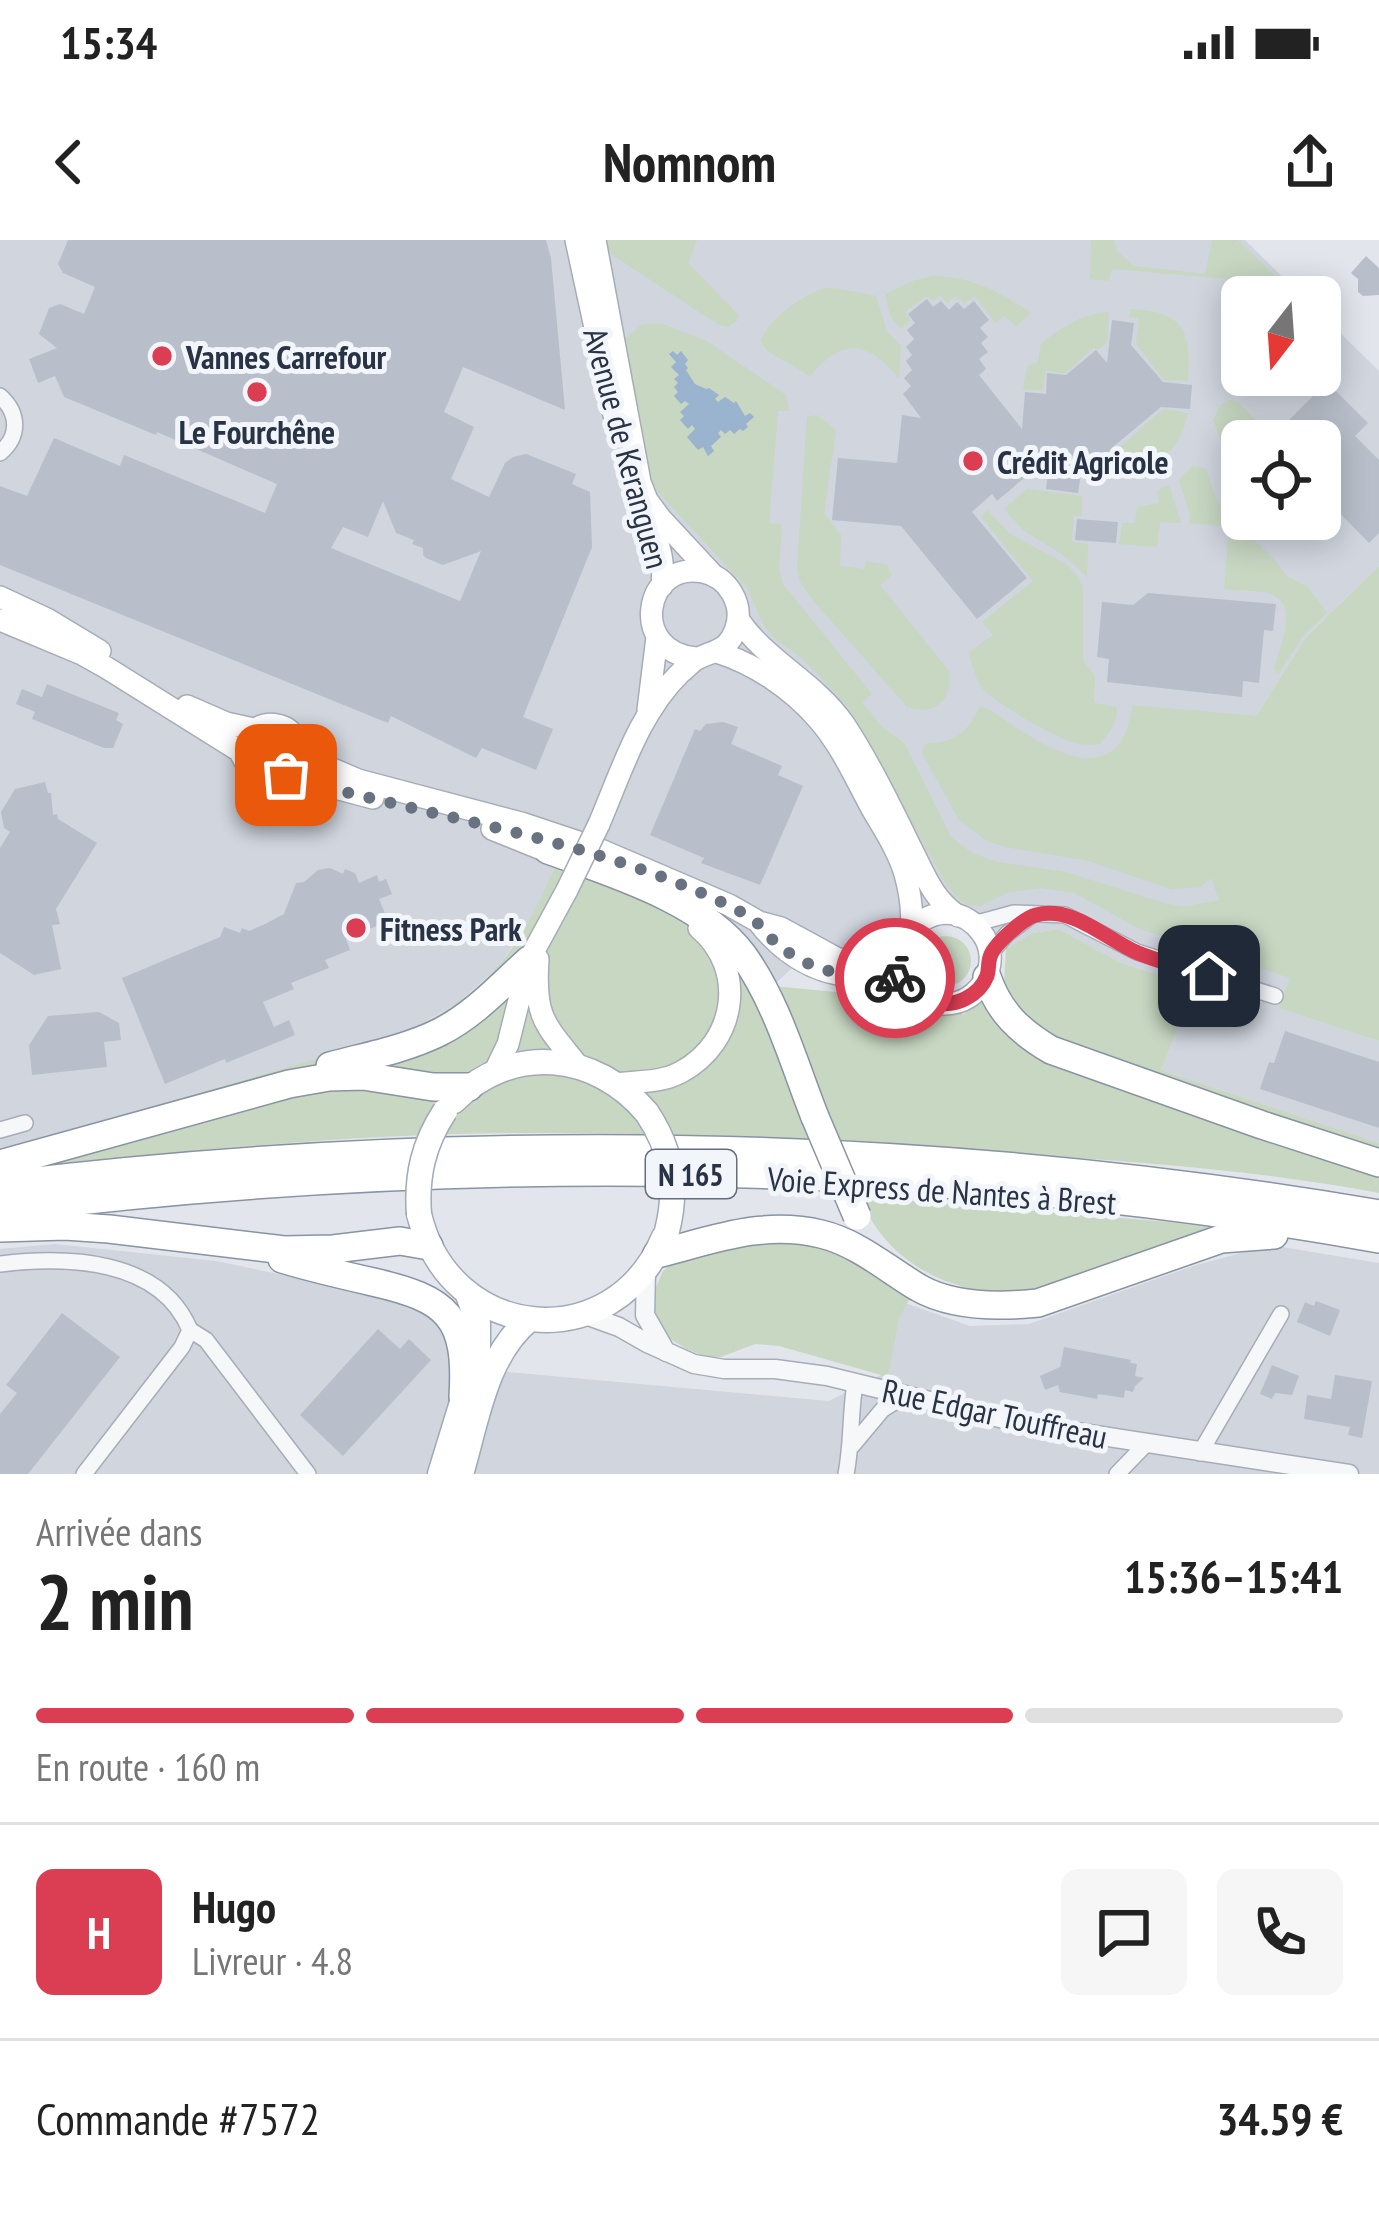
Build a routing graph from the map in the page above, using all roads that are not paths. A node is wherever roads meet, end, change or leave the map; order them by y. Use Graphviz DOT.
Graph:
graph roads {
  1 [pos="576,240"];
  2 [pos="595,240"];
  3 [pos="0,396"];
  4 [pos="0,453"];
  5 [pos="713,576"];
  6 [pos="662,586"];
  7 [pos="0,597"];
  8 [pos="738,619"];
  9 [pos="0,620"];
  10 [pos="657,637"];
  11 [pos="707,655"];
  12 [pos="648,710"];
  13 [pos="254,729"];
  14 [pos="298,745"];
  15 [pos="243,755"];
  16 [pos="286,775"];
  17 [pos="493,829"];
  18 [pos="548,850"];
  19 [pos="634,866"];
  20 [pos="1032,915"];
  21 [pos="964,919"];
  22 [pos="758,922"];
  23 [pos="549,924"];
  24 [pos="906,939"];
  25 [pos="529,960"];
  26 [pos="988,966"];
  27 [pos="908,983"];
  28 [pos="1275,996"];
  29 [pos="579,1067"];
  30 [pos="496,1071"];
  31 [pos="289,1084"];
  32 [pos="616,1084"];
  33 [pos="470,1087"];
  34 [pos="25,1123"];
  35 [pos="0,1130"];
  36 [pos="1379,1163"];
  37 [pos="0,1164"];
  38 [pos="0,1185"];
  39 [pos="0,1210"];
  40 [pos="1379,1214"];
  41 [pos="0,1228"];
  42 [pos="1379,1239"];
  43 [pos="231,1245"];
  44 [pos="429,1246"];
  45 [pos="1379,1251"];
  46 [pos="656,1252"];
  47 [pos="0,1264"];
  48 [pos="468,1294"];
  49 [pos="971,1303"];
  50 [pos="583,1314"];
  51 [pos="1281,1314"];
  52 [pos="530,1319"];
  53 [pos="190,1330"];
  54 [pos="666,1352"];
  55 [pos="855,1383"];
  56 [pos="904,1396"];
  57 [pos="463,1397"];
  58 [pos="1146,1444"];
  59 [pos="852,1446"];
  60 [pos="1200,1453"];
  61 [pos="84,1474"];
  62 [pos="308,1474"];
  63 [pos="440,1474"];
  64 [pos="461,1474"];
  65 [pos="847,1474"];
  66 [pos="1117,1474"];
  67 [pos="1349,1474"];
  1 -- 6 [label="main road, Avenue de Keranguen"];
  2 -- 5 [label="main road, Avenue de Keranguen"];
  3 -- 4 [label="street"];
  5 -- 6 [label="main road"];
  5 -- 8 [label="main road"];
  6 -- 10 [label="main road"];
  7 -- 13 [label="main road"];
  8 -- 11 [label="main road"];
  8 -- 21 [label="main road"];
  9 -- 15 [label="main road"];
  10 -- 11 [label="main road"];
  10 -- 12 [label="main road"];
  11 -- 12 [label="main road"];
  11 -- 24 [label="main road"];
  12 -- 23 [label="main road, bridge"];
  13 -- 14 [label="main road"];
  13 -- 15 [label="main road"];
  14 -- 16 [label="main road"];
  14 -- 19 [label="main road"];
  15 -- 16 [label="main road"];
  16 -- 17 [label="main road"];
  17 -- 18 [label="main road"];
  17 -- 19 [label="main road"];
  18 -- 32 [label="main road"];
  18 -- 49 [label="highway, bridge"];
  19 -- 22 [label="main road"];
  20 -- 21 [label="street"];
  20 -- 26 [label="street"];
  20 -- 28 [label="street"];
  21 -- 24 [label="main road"];
  21 -- 26 [label="main road"];
  22 -- 24 [label="main road"];
  22 -- 27 [label="main road"];
  23 -- 25 [label="main road"];
  23 -- 29 [label="main road"];
  24 -- 27 [label="main road"];
  25 -- 30 [label="main road"];
  25 -- 31 [label="highway"];
  26 -- 27 [label="main road"];
  26 -- 36 [label="highway"];
  29 -- 30 [label="main road"];
  29 -- 32 [label="main road"];
  30 -- 33 [label="main road"];
  31 -- 33 [label="highway"];
  31 -- 37 [label="highway"];
  32 -- 46 [label="main road, bridge"];
  33 -- 44 [label="main road, bridge"];
  34 -- 35 [label="street"];
  38 -- 40 [label="highway, Voie Express de Nantes à Brest / N 165"];
  39 -- 42 [label="highway, Voie Express de Nantes à Brest / N 165"];
  41 -- 43 [label="highway"];
  43 -- 44 [label="highway"];
  43 -- 57 [label="highway"];
  44 -- 48 [label="main road"];
  45 -- 49 [label="highway"];
  46 -- 49 [label="highway"];
  46 -- 50 [label="main road"];
  46 -- 54 [label="street"];
  47 -- 53 [label="street"];
  48 -- 52 [label="main road"];
  48 -- 57 [label="main road"];
  50 -- 52 [label="main road"];
  50 -- 54 [label="street, Rue Edgar Touffreau"];
  51 -- 60 [label="street"];
  52 -- 64 [label="main road"];
  53 -- 61 [label="street"];
  53 -- 62 [label="street"];
  54 -- 55 [label="street, Rue Edgar Touffreau"];
  55 -- 56 [label="street, Rue Edgar Touffreau"];
  55 -- 59 [label="street"];
  56 -- 58 [label="street, Rue Edgar Touffreau"];
  56 -- 59 [label="street"];
  57 -- 63 [label="main road"];
  58 -- 60 [label="street, Rue Edgar Touffreau"];
  58 -- 66 [label="street"];
  59 -- 65 [label="street"];
  60 -- 67 [label="street, Rue Edgar Touffreau"];
}
